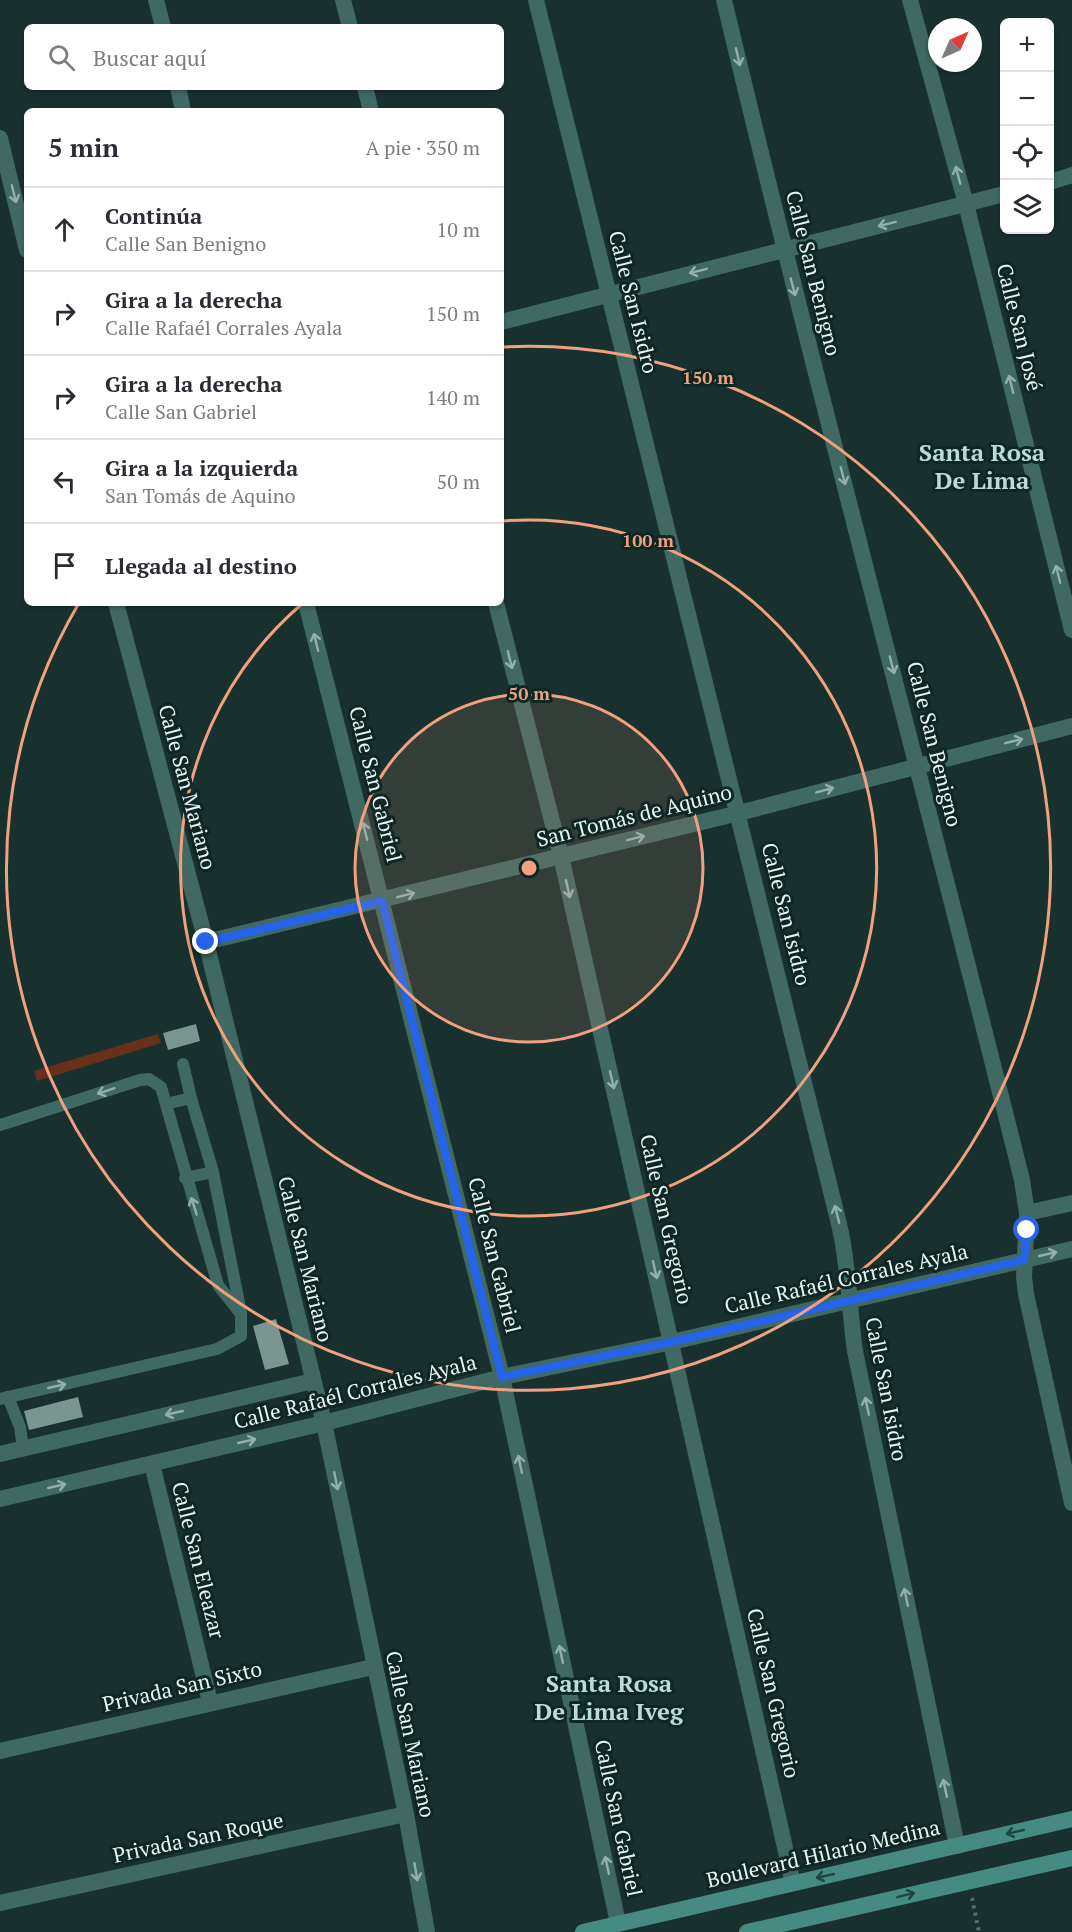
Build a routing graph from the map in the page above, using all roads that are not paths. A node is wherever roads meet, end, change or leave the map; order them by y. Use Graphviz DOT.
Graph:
graph roads {
  1 [pos="156,0"];
  2 [pos="343,0"];
  3 [pos="536,0"];
  4 [pos="724,0"];
  5 [pos="910,0"];
  6 [pos="162,24"];
  7 [pos="349,24"];
  8 [pos="179,90"];
  9 [pos="366,90"];
  10 [pos="182,108"];
  11 [pos="370,108"];
  12 [pos="0,138"];
  13 [pos="1072,176"];
  14 [pos="1054,181"];
  15 [pos="1000,195"];
  16 [pos="966,204"];
  17 [pos="24,238"];
  18 [pos="783,249"];
  19 [pos="609,293"];
  20 [pos="504,321"];
  21 [pos="117,606"];
  22 [pos="307,606"];
  23 [pos="497,606"];
  24 [pos="1072,630"];
  25 [pos="1072,726"];
  26 [pos="918,764"];
  27 [pos="739,813"];
  28 [pos="561,856"];
  29 [pos="382,901"];
  30 [pos="206,942"];
  31 [pos="183,1064"];
  32 [pos="191,1098"];
  33 [pos="166,1104"];
  34 [pos="0,1125"];
  35 [pos="213,1172"];
  36 [pos="185,1178"];
  37 [pos="1072,1203"];
  38 [pos="1027,1213"];
  39 [pos="225,1229"];
  40 [pos="204,1236"];
  41 [pos="1072,1249"];
  42 [pos="1024,1260"];
  43 [pos="236,1281"];
  44 [pos="218,1285"];
  45 [pos="848,1301"];
  46 [pos="241,1314"];
  47 [pos="672,1342"];
  48 [pos="502,1377"];
  49 [pos="313,1381"];
  50 [pos="4,1398"];
  51 [pos="324,1423"];
  52 [pos="23,1448"];
  53 [pos="0,1454"];
  54 [pos="152,1464"];
  55 [pos="0,1499"];
  56 [pos="1072,1503"];
  57 [pos="373,1667"];
  58 [pos="210,1702"];
  59 [pos="0,1751"];
  60 [pos="406,1814"];
  61 [pos="1072,1819"];
  62 [pos="957,1846"];
  63 [pos="1072,1858"];
  64 [pos="793,1883"];
  65 [pos="0,1903"];
  66 [pos="618,1923"];
  67 [pos="427,1932"];
  68 [pos="584,1932"];
  69 [pos="747,1932"];
  1 -- 6 [label="street"];
  2 -- 7 [label="street"];
  3 -- 19 [label="street, Calle San Isidro"];
  4 -- 18 [label="street, Calle San Benigno, one-way"];
  16 -- 5 [label="street, Calle San José, one-way"];
  8 -- 10 [label="street"];
  9 -- 11 [label="street"];
  12 -- 17 [label="street, one-way"];
  13 -- 14 [label="street"];
  15 -- 16 [label="street"];
  16 -- 18 [label="street, one-way"];
  24 -- 16 [label="street, Calle San José, one-way"];
  18 -- 19 [label="street, one-way"];
  18 -- 26 [label="street, Calle San Benigno, one-way"];
  19 -- 20 [label="street"];
  19 -- 27 [label="street, Calle San Isidro"];
  21 -- 30 [label="street, Calle San Mariano"];
  29 -- 22 [label="street, Calle San Gabriel, one-way"];
  23 -- 28 [label="street, Calle San Gregorio, one-way"];
  26 -- 25 [label="street, San Tomás de Aquino, one-way"];
  27 -- 26 [label="street, San Tomás de Aquino, one-way"];
  26 -- 38 [label="street, Calle San Benigno"];
  28 -- 27 [label="street, San Tomás de Aquino, one-way"];
  45 -- 27 [label="street, Calle San Isidro, one-way"];
  29 -- 28 [label="street, San Tomás de Aquino, one-way"];
  28 -- 47 [label="street, Calle San Gregorio, one-way"];
  29 -- 30 [label="street, San Tomás de Aquino"];
  29 -- 48 [label="street, Calle San Gabriel"];
  30 -- 49 [label="street, Calle San Mariano"];
  31 -- 32 [label="lane"];
  32 -- 33 [label="lane"];
  32 -- 35 [label="lane"];
  33 -- 34 [label="lane, one-way"];
  33 -- 36 [label="lane"];
  35 -- 36 [label="lane"];
  35 -- 39 [label="lane"];
  40 -- 36 [label="lane, one-way"];
  37 -- 38 [label="street"];
  38 -- 42 [label="street, Calle San Benigno"];
  39 -- 40 [label="lane"];
  39 -- 43 [label="lane"];
  40 -- 44 [label="lane"];
  42 -- 41 [label="street, Calle Rafaél Corrales Ayala, one-way"];
  42 -- 45 [label="street, Calle Rafaél Corrales Ayala"];
  42 -- 56 [label="street, Calle San Benigno"];
  43 -- 44 [label="lane"];
  43 -- 46 [label="lane"];
  44 -- 46 [label="lane"];
  45 -- 47 [label="street, Calle Rafaél Corrales Ayala"];
  62 -- 45 [label="street, Calle San Isidro, one-way"];
  50 -- 46 [label="lane, one-way"];
  47 -- 48 [label="street, Calle Rafaél Corrales Ayala"];
  47 -- 64 [label="street, Calle San Gregorio"];
  48 -- 51 [label="street, Calle Rafaél Corrales Ayala"];
  66 -- 48 [label="street, Calle San Gabriel, one-way"];
  49 -- 51 [label="street, Calle San Mariano"];
  49 -- 52 [label="street, Calle Rafaél Corrales Ayala, one-way"];
  50 -- 52 [label="lane"];
  54 -- 51 [label="street, Calle Rafaél Corrales Ayala, one-way"];
  51 -- 57 [label="street, Calle San Mariano, one-way"];
  52 -- 53 [label="street, Calle Rafaél Corrales Ayala"];
  55 -- 54 [label="street, Calle Rafaél Corrales Ayala, one-way"];
  54 -- 58 [label="street, Calle San Eleazar"];
  57 -- 58 [label="street, Privada San Sixto"];
  57 -- 60 [label="street, Calle San Mariano"];
  58 -- 59 [label="street, Privada San Sixto"];
  60 -- 65 [label="street, Privada San Roque"];
  60 -- 67 [label="street, Calle San Mariano, one-way"];
  61 -- 62 [label="main road, Boulevard Hilario Medina, one-way"];
  62 -- 64 [label="main road, Boulevard Hilario Medina, one-way"];
  69 -- 63 [label="main road, one-way"];
  64 -- 66 [label="main road, Boulevard Hilario Medina"];
  66 -- 68 [label="main road, Boulevard Hilario Medina"];
}
